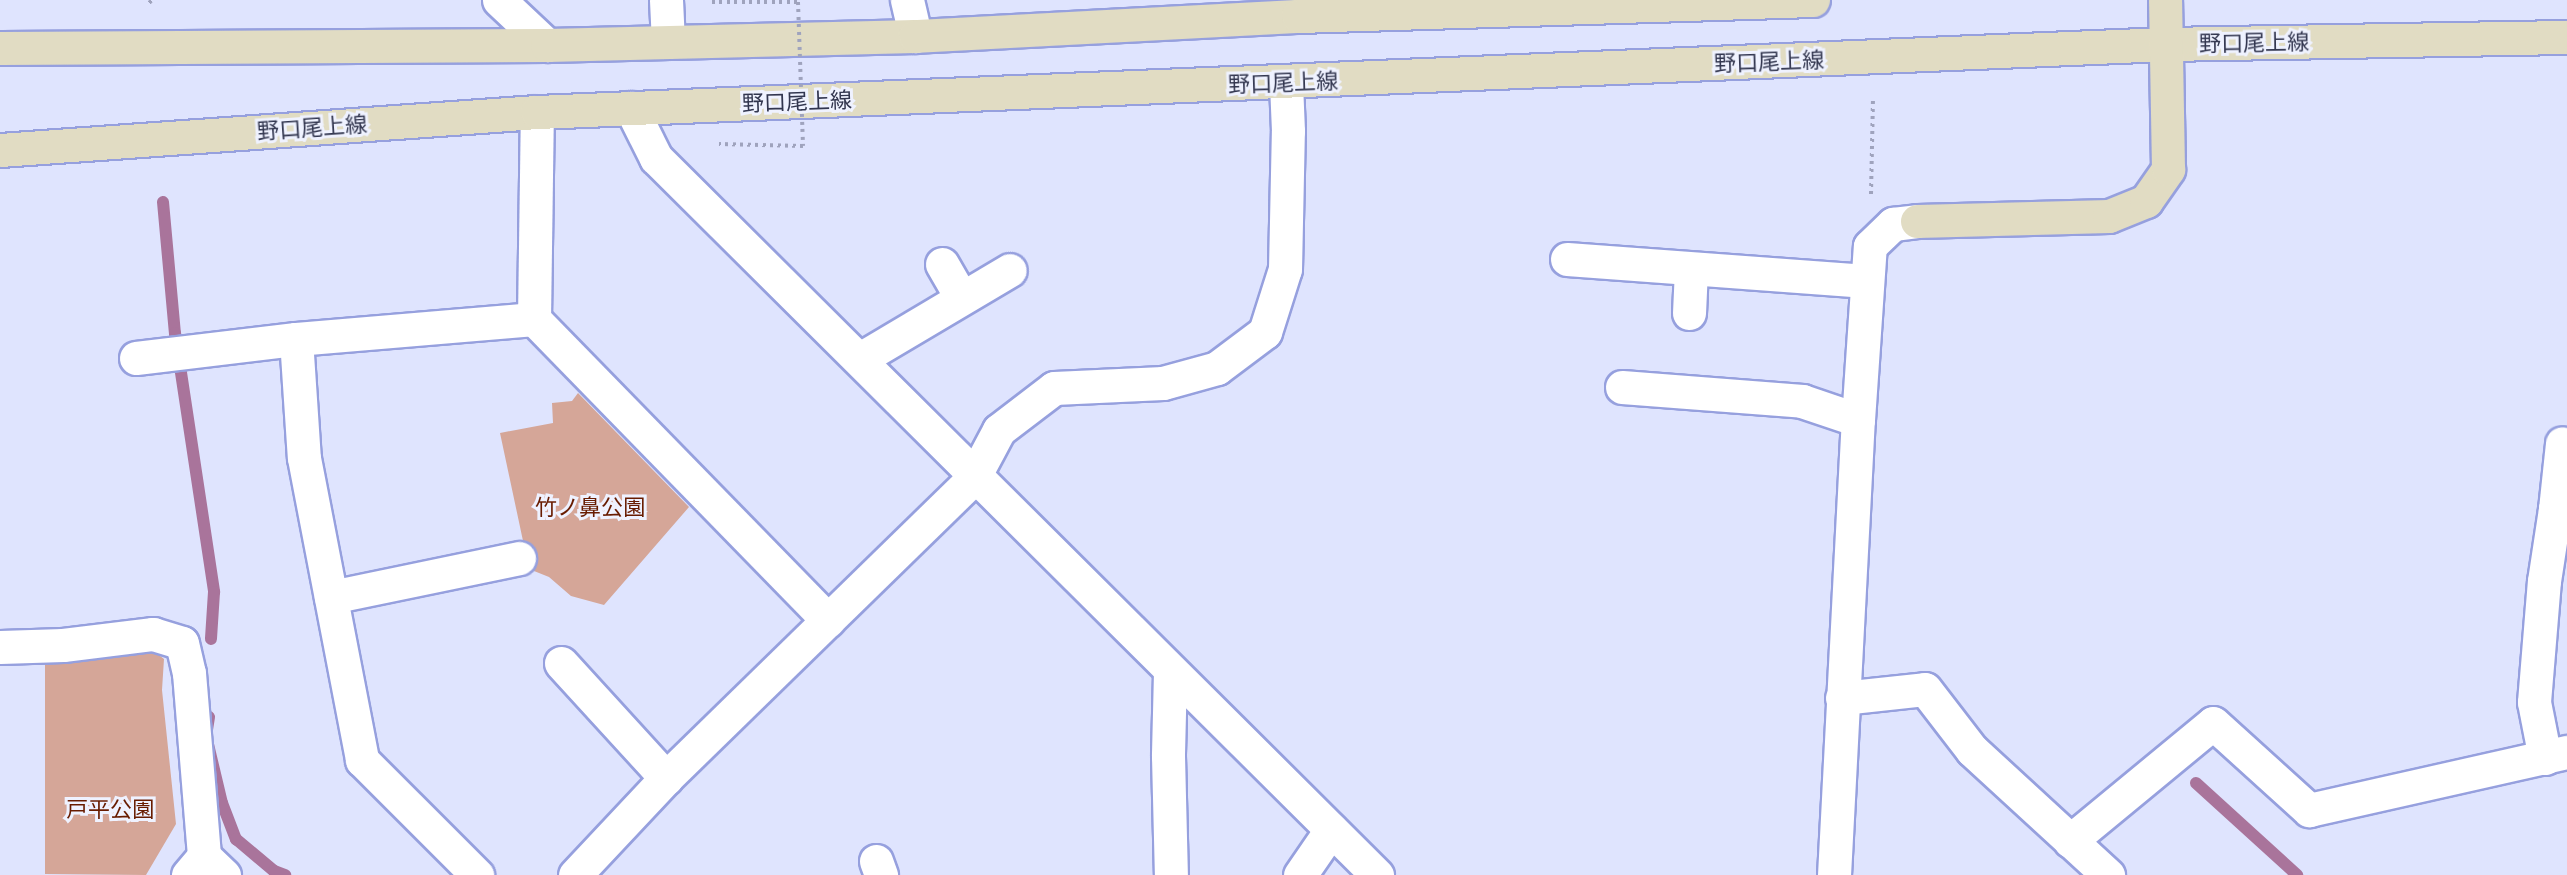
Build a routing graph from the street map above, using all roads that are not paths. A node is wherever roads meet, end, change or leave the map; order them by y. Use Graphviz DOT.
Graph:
graph roads {
  1 [pos="499,0"];
  2 [pos="666,0"];
  3 [pos="907,0"];
  4 [pos="1813,0"];
  5 [pos="2165,0"];
  6 [pos="1298,8"];
  7 [pos="915,36"];
  8 [pos="2567,37"];
  9 [pos="668,42"];
  10 [pos="2165,44"];
  11 [pos="547,45"];
  12 [pos="0,48"];
  13 [pos="1286,83"];
  14 [pos="632,108"];
  15 [pos="537,112"];
  16 [pos="0,150"];
  17 [pos="1917,221"];
  18 [pos="1567,260"];
  19 [pos="942,264"];
  20 [pos="1691,269"];
  21 [pos="1010,270"];
  22 [pos="1866,281"];
  23 [pos="962,298"];
  24 [pos="1689,313"];
  25 [pos="534,319"];
  26 [pos="296,339"];
  27 [pos="149,356"];
  28 [pos="860,359"];
  29 [pos="1622,387"];
  30 [pos="1858,420"];
  31 [pos="2562,442"];
  32 [pos="974,477"];
  33 [pos="2561,510"];
  34 [pos="519,558"];
  35 [pos="331,597"];
  36 [pos="828,620"];
  37 [pos="0,647"];
  38 [pos="561,663"];
  39 [pos="1170,672"];
  40 [pos="1842,698"];
  41 [pos="2556,755"];
  42 [pos="666,778"];
  43 [pos="1331,830"];
  44 [pos="2070,841"];
  45 [pos="205,869"];
  46 [pos="477,875"];
  47 [pos="575,875"];
  48 [pos="1171,875"];
  49 [pos="1300,875"];
  50 [pos="1377,875"];
  51 [pos="1833,875"];
  52 [pos="2108,875"];
  1 -- 11 [label="street"];
  2 -- 9 [label="street"];
  3 -- 7 [label="street"];
  4 -- 6 [label="main road"];
  5 -- 10 [label="main road"];
  6 -- 7 [label="main road"];
  7 -- 9 [label="main road"];
  8 -- 10 [label="main road, 野口尾上線"];
  9 -- 11 [label="main road"];
  10 -- 13 [label="main road, 野口尾上線"];
  10 -- 17 [label="main road"];
  11 -- 12 [label="main road"];
  13 -- 14 [label="main road, 野口尾上線"];
  13 -- 32 [label="street"];
  14 -- 15 [label="main road, 野口尾上線"];
  14 -- 28 [label="street"];
  15 -- 16 [label="main road, 野口尾上線"];
  15 -- 25 [label="street"];
  17 -- 22 [label="street"];
  18 -- 20 [label="street"];
  19 -- 23 [label="street"];
  20 -- 22 [label="street"];
  20 -- 24 [label="street"];
  21 -- 23 [label="street"];
  22 -- 30 [label="street"];
  23 -- 28 [label="street"];
  25 -- 26 [label="street"];
  25 -- 36 [label="street"];
  26 -- 27 [label="street"];
  26 -- 35 [label="street"];
  28 -- 32 [label="street"];
  29 -- 30 [label="street"];
  30 -- 40 [label="street"];
  31 -- 33 [label="street"];
  32 -- 36 [label="street"];
  32 -- 39 [label="street"];
  33 -- 41 [label="street"];
  34 -- 35 [label="street"];
  35 -- 46 [label="street"];
  36 -- 42 [label="street"];
  37 -- 45 [label="street"];
  38 -- 42 [label="street"];
  39 -- 43 [label="street"];
  39 -- 48 [label="street"];
  40 -- 44 [label="street"];
  40 -- 51 [label="street"];
  41 -- 44 [label="street"];
  42 -- 47 [label="street"];
  43 -- 49 [label="street"];
  43 -- 50 [label="street"];
  44 -- 52 [label="street"];
}
